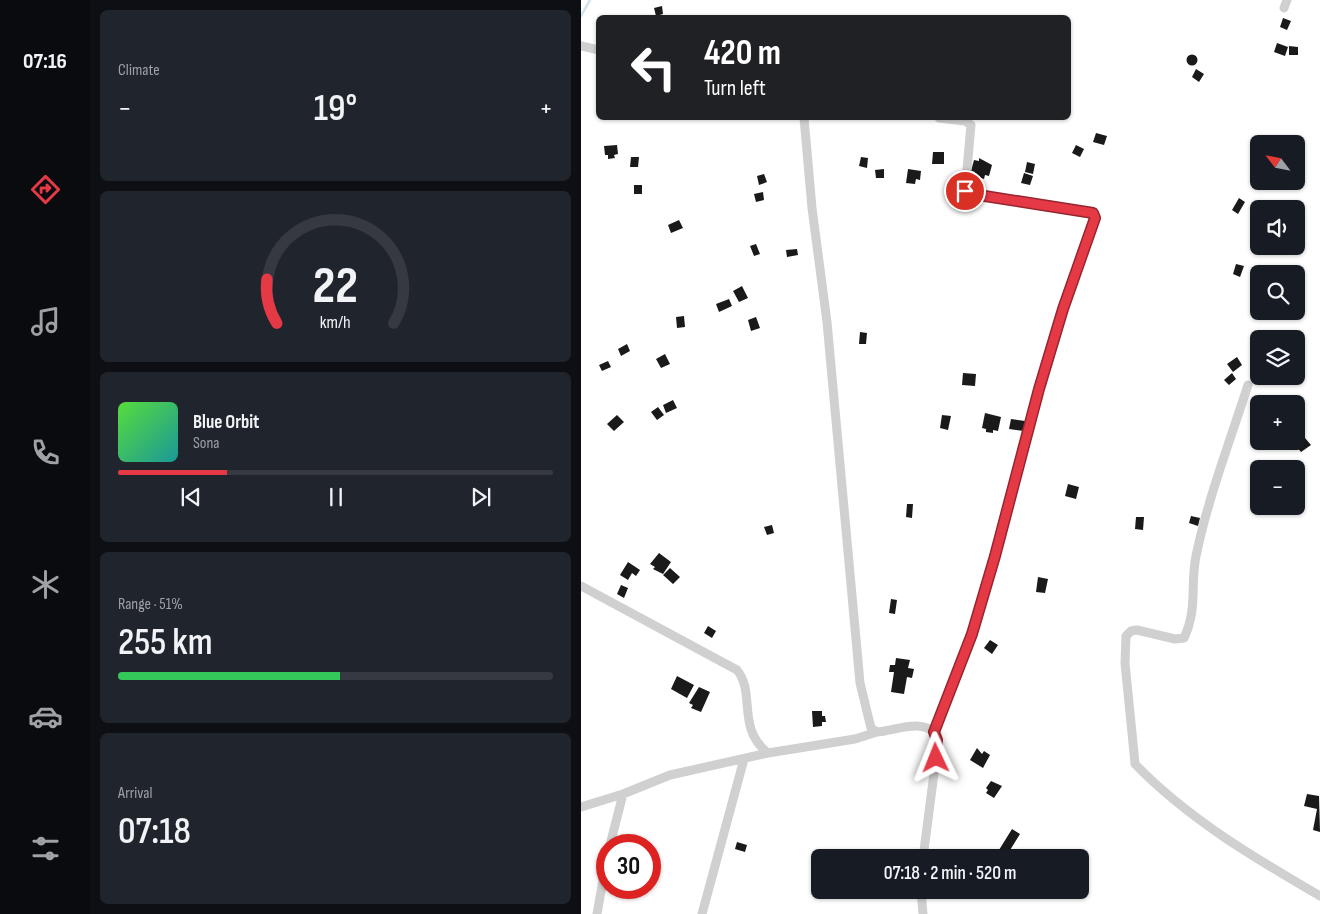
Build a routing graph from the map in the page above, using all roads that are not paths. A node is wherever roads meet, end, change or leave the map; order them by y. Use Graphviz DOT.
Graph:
graph roads {
  1 [pos="581,46"];
  2 [pos="596,49"];
  3 [pos="804,120"];
  4 [pos="956,120"];
  5 [pos="1248,384"];
  6 [pos="581,586"];
  7 [pos="877,732"];
  8 [pos="934,732"];
  9 [pos="768,754"];
  10 [pos="744,759"];
  11 [pos="623,794"];
  12 [pos="581,807"];
  13 [pos="613,834"];
  14 [pos="924,849"];
  15 [pos="1320,896"];
  16 [pos="600,899"];
  17 [pos="922,899"];
  18 [pos="597,914"];
  19 [pos="702,914"];
  20 [pos="923,914"];
  1 -- 2 [label="street"];
  3 -- 7 [label="street"];
  4 -- 8 [label="street"];
  5 -- 15 [label="street"];
  6 -- 9 [label="street"];
  7 -- 8 [label="street"];
  7 -- 9 [label="street"];
  8 -- 14 [label="street"];
  9 -- 10 [label="street"];
  10 -- 11 [label="street"];
  10 -- 19 [label="street"];
  11 -- 12 [label="street"];
  11 -- 13 [label="street"];
  16 -- 18 [label="street"];
  17 -- 20 [label="street"];
}
